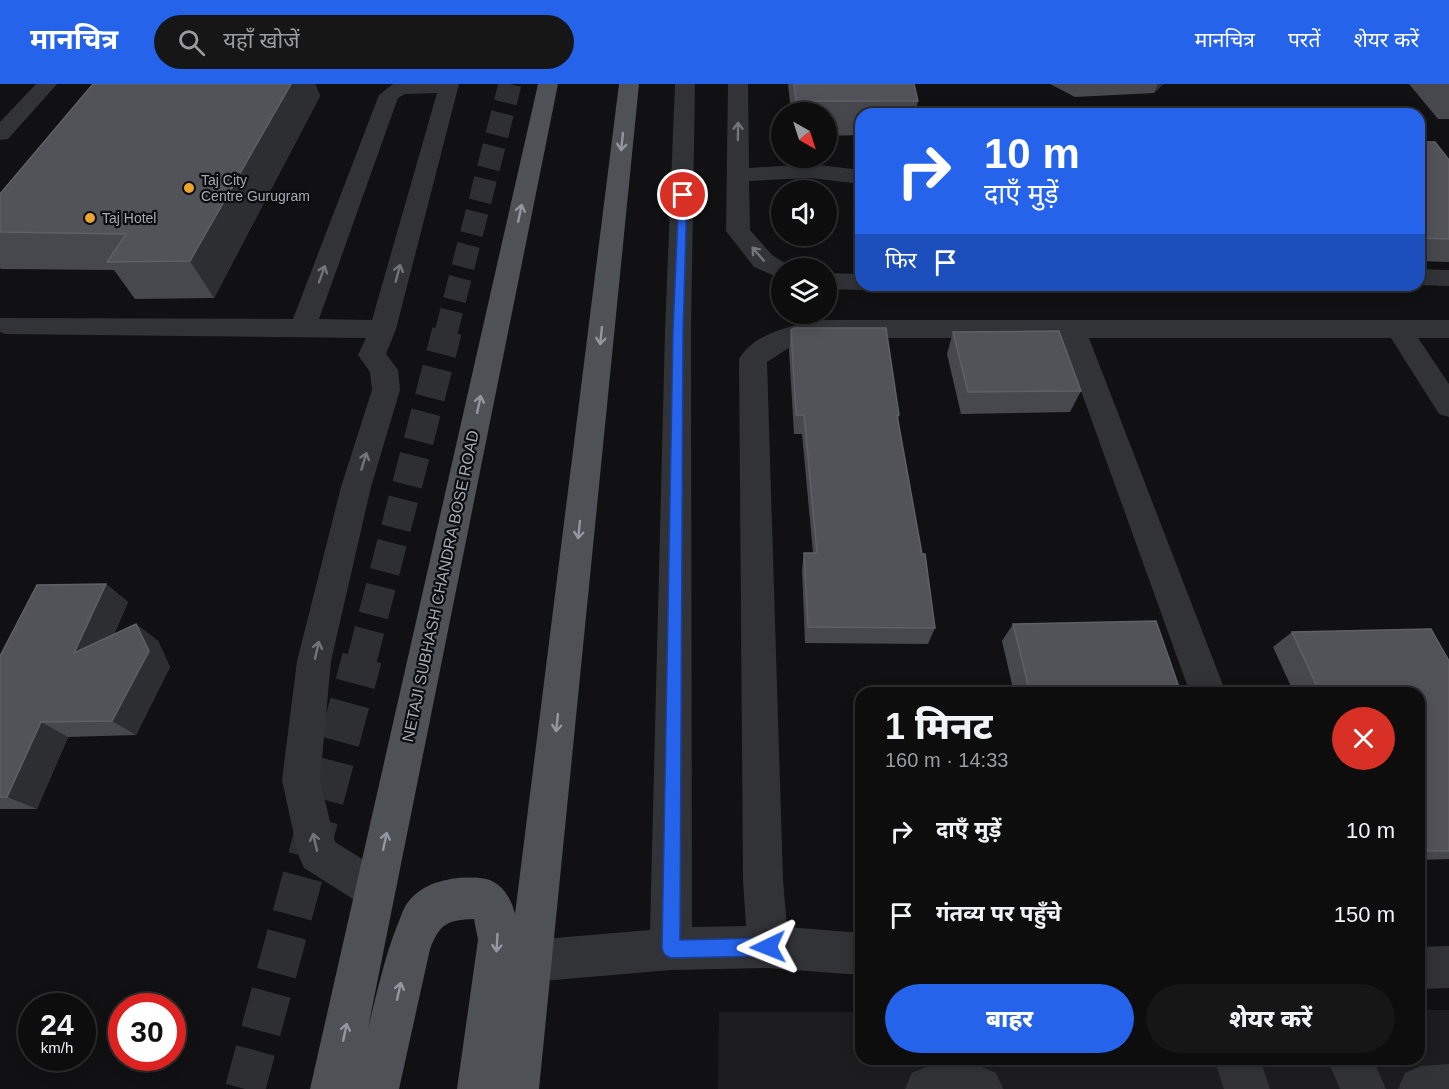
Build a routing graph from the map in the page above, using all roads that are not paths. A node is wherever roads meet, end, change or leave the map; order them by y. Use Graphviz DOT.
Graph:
graph roads {
  1 [pos="47,84"];
  2 [pos="548,84"];
  3 [pos="629,84"];
  4 [pos="685,84"];
  5 [pos="738,84"];
  6 [pos="449,85"];
  7 [pos="0,134"];
  8 [pos="737,175"];
  9 [pos="855,176"];
  10 [pos="771,265"];
  11 [pos="1425,277"];
  12 [pos="1449,278"];
  13 [pos="837,281"];
  14 [pos="855,282"];
  15 [pos="5,325"];
  16 [pos="1072,328"];
  17 [pos="302,329"];
  18 [pos="383,329"];
  19 [pos="1399,329"];
  20 [pos="1449,329"];
  21 [pos="1449,407"];
  22 [pos="1207,687"];
  23 [pos="375,890"];
  24 [pos="768,947"];
  25 [pos="671,949"];
  26 [pos="855,954"];
  27 [pos="531,961"];
  28 [pos="1449,967"];
  29 [pos="1425,968"];
  30 [pos="1239,1065"];
  31 [pos="1353,1065"];
  32 [pos="1449,1087"];
  33 [pos="333,1089"];
  34 [pos="376,1089"];
  35 [pos="480,1089"];
  36 [pos="516,1089"];
  37 [pos="928,1089"];
  38 [pos="980,1089"];
  39 [pos="1247,1089"];
  40 [pos="1363,1089"];
  41 [pos="1421,1089"];
  1 -- 7 [label="street"];
  23 -- 2 [label="main road, NETAJI SUBHASH CHANDRA BOSE ROAD, one-way"];
  3 -- 27 [label="main road, one-way"];
  4 -- 25 [label="street"];
  8 -- 5 [label="street, one-way"];
  17 -- 6 [label="street, one-way"];
  18 -- 6 [label="street, one-way"];
  8 -- 9 [label="street"];
  10 -- 8 [label="street, one-way"];
  11 -- 12 [label="street"];
  13 -- 14 [label="street"];
  15 -- 17 [label="street"];
  16 -- 19 [label="street"];
  16 -- 22 [label="street"];
  16 -- 24 [label="street"];
  17 -- 18 [label="street"];
  23 -- 18 [label="street, one-way"];
  19 -- 20 [label="street"];
  19 -- 21 [label="street"];
  33 -- 23 [label="main road, NETAJI SUBHASH CHANDRA BOSE ROAD, one-way"];
  24 -- 25 [label="street"];
  24 -- 26 [label="street"];
  25 -- 27 [label="street"];
  27 -- 36 [label="main road"];
  28 -- 29 [label="street"];
  30 -- 39 [label="street"];
  31 -- 40 [label="street"];
  32 -- 41 [label="street"];
  34 -- 35 [label="main road, one-way"];
  37 -- 38 [label="street"];
}
